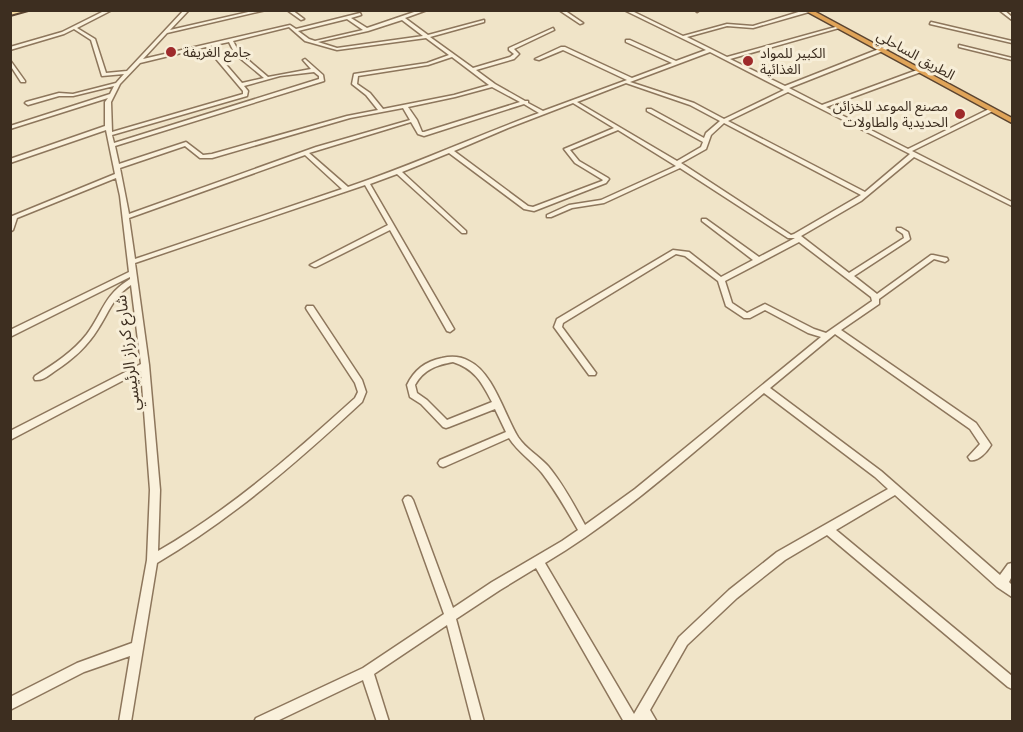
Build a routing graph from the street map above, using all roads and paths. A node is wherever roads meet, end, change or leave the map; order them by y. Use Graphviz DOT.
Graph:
graph roads {
  1 [pos="26,10"];
  2 [pos="91,10"];
  3 [pos="110,10"];
  4 [pos="187,10"];
  5 [pos="264,10"];
  6 [pos="289,10"];
  7 [pos="425,10"];
  8 [pos="561,10"];
  9 [pos="626,10"];
  10 [pos="816,10"];
  11 [pos="1002,10"];
  12 [pos="17,11"];
  13 [pos="808,11"];
  14 [pos="10,14"];
  15 [pos="360,14"];
  16 [pos="95,17"];
  17 [pos="347,17"];
  18 [pos="302,19"];
  19 [pos="1012,19"];
  20 [pos="403,20"];
  21 [pos="483,21"];
  22 [pos="581,23"];
  23 [pos="931,23"];
  24 [pos="838,27"];
  25 [pos="74,28"];
  26 [pos="553,29"];
  27 [pos="296,30"];
  28 [pos="367,30"];
  29 [pos="166,33"];
  30 [pos="425,37"];
  31 [pos="683,37"];
  32 [pos="230,40"];
  33 [pos="316,41"];
  34 [pos="628,42"];
  35 [pos="1012,42"];
  36 [pos="208,46"];
  37 [pos="961,46"];
  38 [pos="10,49"];
  39 [pos="883,49"];
  40 [pos="710,50"];
  41 [pos="450,56"];
  42 [pos="727,58"];
  43 [pos="537,59"];
  44 [pos="1012,59"];
  45 [pos="305,60"];
  46 [pos="10,61"];
  47 [pos="136,63"];
  48 [pos="676,63"];
  49 [pos="315,70"];
  50 [pos="471,70"];
  51 [pos="919,71"];
  52 [pos="128,72"];
  53 [pos="292,73"];
  54 [pos="267,78"];
  55 [pos="23,81"];
  56 [pos="629,81"];
  57 [pos="117,84"];
  58 [pos="241,85"];
  59 [pos="493,85"];
  60 [pos="307,86"];
  61 [pos="787,89"];
  62 [pos="111,95"];
  63 [pos="525,102"];
  64 [pos="574,102"];
  65 [pos="28,103"];
  66 [pos="405,106"];
  67 [pos="821,107"];
  68 [pos="381,110"];
  69 [pos="649,110"];
  70 [pos="991,110"];
  71 [pos="543,113"];
  72 [pos="1012,116"];
  73 [pos="414,120"];
  74 [pos="723,121"];
  75 [pos="1012,122"];
  76 [pos="10,128"];
  77 [pos="618,128"];
  78 [pos="109,131"];
  79 [pos="706,141"];
  80 [pos="112,145"];
  81 [pos="449,150"];
  82 [pos="911,152"];
  83 [pos="306,153"];
  84 [pos="10,161"];
  85 [pos="679,165"];
  86 [pos="118,171"];
  87 [pos="398,172"];
  88 [pos="367,183"];
  89 [pos="347,190"];
  90 [pos="866,195"];
  91 [pos="1012,204"];
  92 [pos="549,216"];
  93 [pos="126,217"];
  94 [pos="12,218"];
  95 [pos="704,220"];
  96 [pos="392,226"];
  97 [pos="899,229"];
  98 [pos="10,230"];
  99 [pos="464,232"];
  100 [pos="797,238"];
  101 [pos="758,260"];
  102 [pos="945,260"];
  103 [pos="132,262"];
  104 [pos="314,265"];
  105 [pos="849,276"];
  106 [pos="133,277"];
  107 [pos="722,280"];
  108 [pos="876,297"];
  109 [pos="310,308"];
  110 [pos="450,329"];
  111 [pos="831,333"];
  112 [pos="10,334"];
  113 [pos="145,365"];
  114 [pos="592,373"];
  115 [pos="38,378"];
  116 [pos="763,388"];
  117 [pos="497,404"];
  118 [pos="512,433"];
  119 [pos="10,436"];
  120 [pos="973,457"];
  121 [pos="443,463"];
  122 [pos="895,490"];
  123 [pos="408,500"];
  124 [pos="827,529"];
  125 [pos="584,532"];
  126 [pos="152,560"];
  127 [pos="538,561"];
  128 [pos="1012,568"];
  129 [pos="1001,584"];
  130 [pos="1012,592"];
  131 [pos="450,616"];
  132 [pos="138,646"];
  133 [pos="367,672"];
  134 [pos="1012,683"];
  135 [pos="10,704"];
  136 [pos="639,716"];
  137 [pos="125,722"];
  138 [pos="260,722"];
  139 [pos="383,722"];
  140 [pos="478,722"];
  141 [pos="630,722"];
  142 [pos="651,722"];
  1 -- 12 [label="main road"];
  2 -- 16 [label="street"];
  3 -- 16 [label="street"];
  4 -- 29 [label="street, شارع كرزاز الرئيسي"];
  5 -- 29 [label="street"];
  6 -- 18 [label="street"];
  7 -- 20 [label="street"];
  8 -- 22 [label="street"];
  9 -- 31 [label="street"];
  10 -- 39 [label="highway, الطريق الساحلي"];
  11 -- 19 [label="street"];
  12 -- 14 [label="main road"];
  13 -- 24 [label="highway, الطريق الساحلي"];
  13 -- 31 [label="street"];
  15 -- 17 [label="street"];
  16 -- 25 [label="street"];
  17 -- 27 [label="street"];
  17 -- 28 [label="street"];
  20 -- 28 [label="street"];
  20 -- 30 [label="street"];
  21 -- 30 [label="street"];
  23 -- 35 [label="street"];
  24 -- 39 [label="highway, الطريق الساحلي"];
  24 -- 42 [label="street"];
  25 -- 38 [label="street"];
  25 -- 52 [label="street"];
  26 -- 50 [label="street"];
  27 -- 32 [label="street"];
  27 -- 33 [label="street"];
  28 -- 33 [label="street"];
  29 -- 47 [label="street, شارع كرزاز الرئيسي"];
  30 -- 33 [label="street"];
  30 -- 41 [label="street"];
  31 -- 40 [label="street"];
  32 -- 36 [label="street"];
  32 -- 54 [label="street"];
  34 -- 48 [label="street"];
  36 -- 47 [label="street"];
  36 -- 58 [label="street"];
  37 -- 44 [label="street"];
  39 -- 51 [label="highway, الطريق الساحلي"];
  39 -- 61 [label="street"];
  39 -- 72 [label="highway, الطريق الساحلي"];
  40 -- 42 [label="street"];
  40 -- 48 [label="street"];
  41 -- 50 [label="street"];
  41 -- 68 [label="street"];
  42 -- 61 [label="street"];
  43 -- 56 [label="street"];
  45 -- 49 [label="street"];
  46 -- 55 [label="street"];
  47 -- 52 [label="street, شارع كرزاز الرئيسي"];
  48 -- 56 [label="street"];
  49 -- 53 [label="street"];
  49 -- 60 [label="street"];
  50 -- 59 [label="street"];
  51 -- 67 [label="street"];
  51 -- 70 [label="highway, الطريق الساحلي"];
  52 -- 57 [label="street, شارع كرزاز الرئيسي"];
  53 -- 54 [label="street"];
  53 -- 60 [label="street"];
  54 -- 58 [label="street"];
  56 -- 64 [label="street"];
  56 -- 74 [label="street"];
  57 -- 62 [label="street, شارع كرزاز الرئيسي"];
  57 -- 65 [label="street"];
  58 -- 78 [label="street"];
  59 -- 63 [label="street"];
  59 -- 66 [label="street"];
  60 -- 80 [label="street"];
  61 -- 67 [label="street"];
  61 -- 74 [label="street"];
  62 -- 76 [label="street"];
  62 -- 78 [label="street, شارع كرزاز الرئيسي"];
  63 -- 71 [label="street"];
  63 -- 73 [label="street"];
  64 -- 71 [label="street"];
  64 -- 77 [label="street"];
  66 -- 68 [label="street"];
  66 -- 73 [label="street"];
  67 -- 82 [label="street"];
  68 -- 86 [label="street"];
  69 -- 79 [label="street"];
  70 -- 75 [label="highway, الطريق الساحلي"];
  70 -- 82 [label="street"];
  71 -- 81 [label="street"];
  73 -- 83 [label="street"];
  74 -- 79 [label="street"];
  74 -- 90 [label="street"];
  77 -- 81 [label="street"];
  77 -- 85 [label="street"];
  78 -- 80 [label="street, شارع كرزاز الرئيسي"];
  78 -- 84 [label="street"];
  79 -- 85 [label="street"];
  80 -- 86 [label="street, شارع كرزاز الرئيسي"];
  81 -- 87 [label="street"];
  82 -- 90 [label="street"];
  82 -- 91 [label="street"];
  83 -- 89 [label="street"];
  83 -- 93 [label="street"];
  85 -- 92 [label="street"];
  85 -- 100 [label="street"];
  86 -- 93 [label="street, شارع كرزاز الرئيسي"];
  86 -- 94 [label="street"];
  87 -- 88 [label="street"];
  87 -- 99 [label="street"];
  88 -- 89 [label="street"];
  88 -- 96 [label="street"];
  89 -- 103 [label="street"];
  90 -- 100 [label="street"];
  93 -- 103 [label="street, شارع كرزاز الرئيسي"];
  94 -- 98 [label="street"];
  95 -- 101 [label="street"];
  96 -- 104 [label="street"];
  96 -- 110 [label="street"];
  97 -- 105 [label="street"];
  100 -- 101 [label="street"];
  100 -- 105 [label="street"];
  101 -- 107 [label="street"];
  102 -- 108 [label="street"];
  103 -- 106 [label="street, شارع كرزاز الرئيسي"];
  105 -- 108 [label="street"];
  106 -- 112 [label="street"];
  106 -- 113 [label="street, شارع كرزاز الرئيسي"];
  106 -- 115 [label="street"];
  107 -- 111 [label="street"];
  107 -- 114 [label="street"];
  108 -- 111 [label="street"];
  109 -- 126 [label="street"];
  111 -- 116 [label="street"];
  111 -- 120 [label="street"];
  113 -- 119 [label="street"];
  113 -- 126 [label="street, شارع كرزاز الرئيسي"];
  116 -- 122 [label="street"];
  116 -- 125 [label="street"];
  117 -- 117 [label="street"];
  117 -- 118 [label="street"];
  118 -- 121 [label="street"];
  118 -- 125 [label="street"];
  122 -- 124 [label="street"];
  122 -- 129 [label="street"];
  123 -- 131 [label="street"];
  124 -- 134 [label="street"];
  124 -- 136 [label="street"];
  125 -- 127 [label="street"];
  126 -- 132 [label="street, شارع كرزاز الرئيسي"];
  127 -- 131 [label="street"];
  127 -- 141 [label="street"];
  128 -- 129 [label="street"];
  129 -- 130 [label="street"];
  131 -- 133 [label="street"];
  131 -- 140 [label="street"];
  132 -- 135 [label="street"];
  132 -- 137 [label="street, شارع كرزاز الرئيسي"];
  133 -- 138 [label="street"];
  133 -- 139 [label="street"];
  136 -- 142 [label="street"];
}
